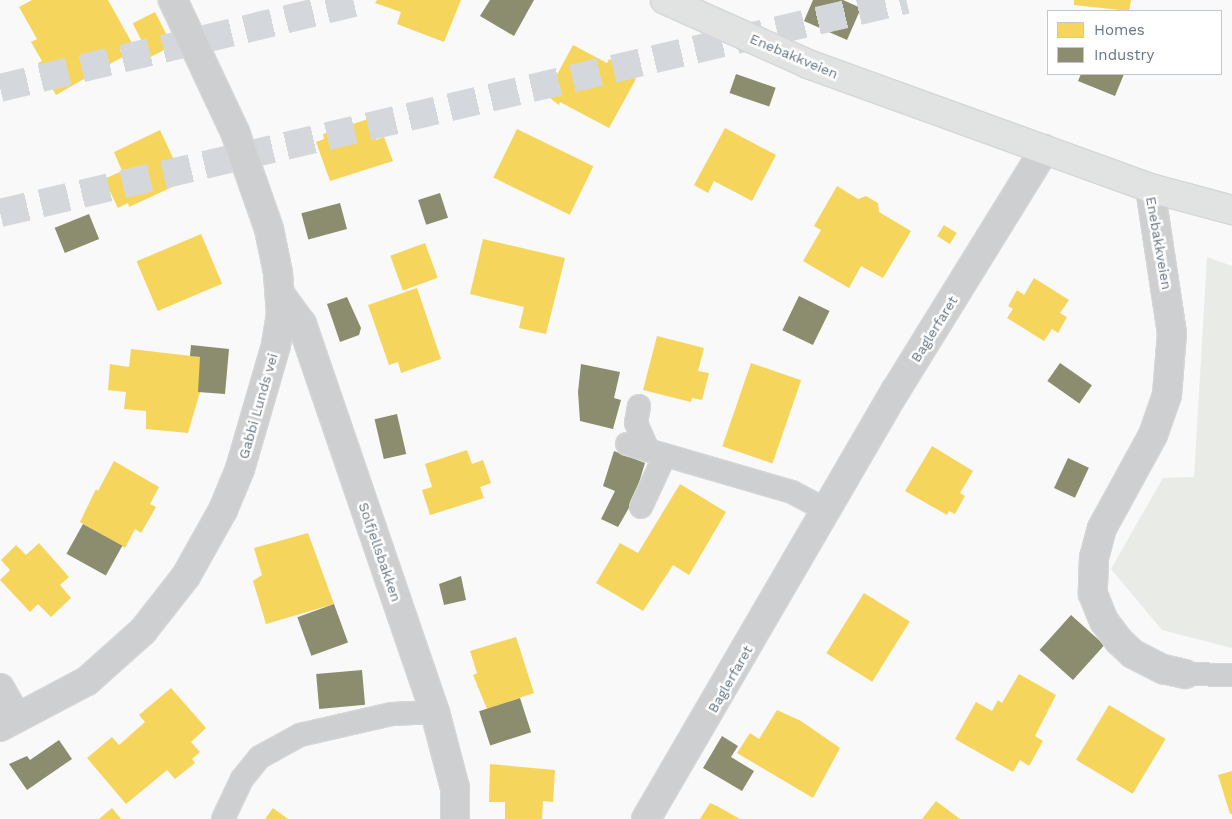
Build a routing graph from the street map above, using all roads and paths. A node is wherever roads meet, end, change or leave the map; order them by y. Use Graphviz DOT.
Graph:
graph roads {
  1 [pos="173,0"];
  2 [pos="665,0"];
  3 [pos="1045,149"];
  4 [pos="1150,188"];
  5 [pos="1232,210"];
  6 [pos="280,294"];
  7 [pos="638,406"];
  8 [pos="646,450"];
  9 [pos="641,506"];
  10 [pos="827,511"];
  11 [pos="1185,674"];
  12 [pos="1232,675"];
  13 [pos="0,688"];
  14 [pos="435,712"];
  15 [pos="8,722"];
  16 [pos="223,819"];
  17 [pos="455,819"];
  18 [pos="646,819"];
  1 -- 6 [label="street, Gabbi Lunds vei"];
  2 -- 3 [label="main road, Enebakkveien"];
  3 -- 4 [label="main road, Enebakkveien"];
  3 -- 10 [label="street, Baglerfaret"];
  4 -- 5 [label="main road"];
  4 -- 11 [label="street, Enebakkveien"];
  6 -- 14 [label="street, Solfjellsbakken"];
  6 -- 15 [label="street, Gabbi Lunds vei"];
  7 -- 8 [label="lane"];
  8 -- 9 [label="lane"];
  8 -- 10 [label="lane"];
  10 -- 18 [label="street, Baglerfaret"];
  11 -- 12 [label="lane, Enebakkveien"];
  13 -- 15 [label="street"];
  14 -- 16 [label="lane"];
  14 -- 17 [label="street, Solfjellsbakken"];
}
